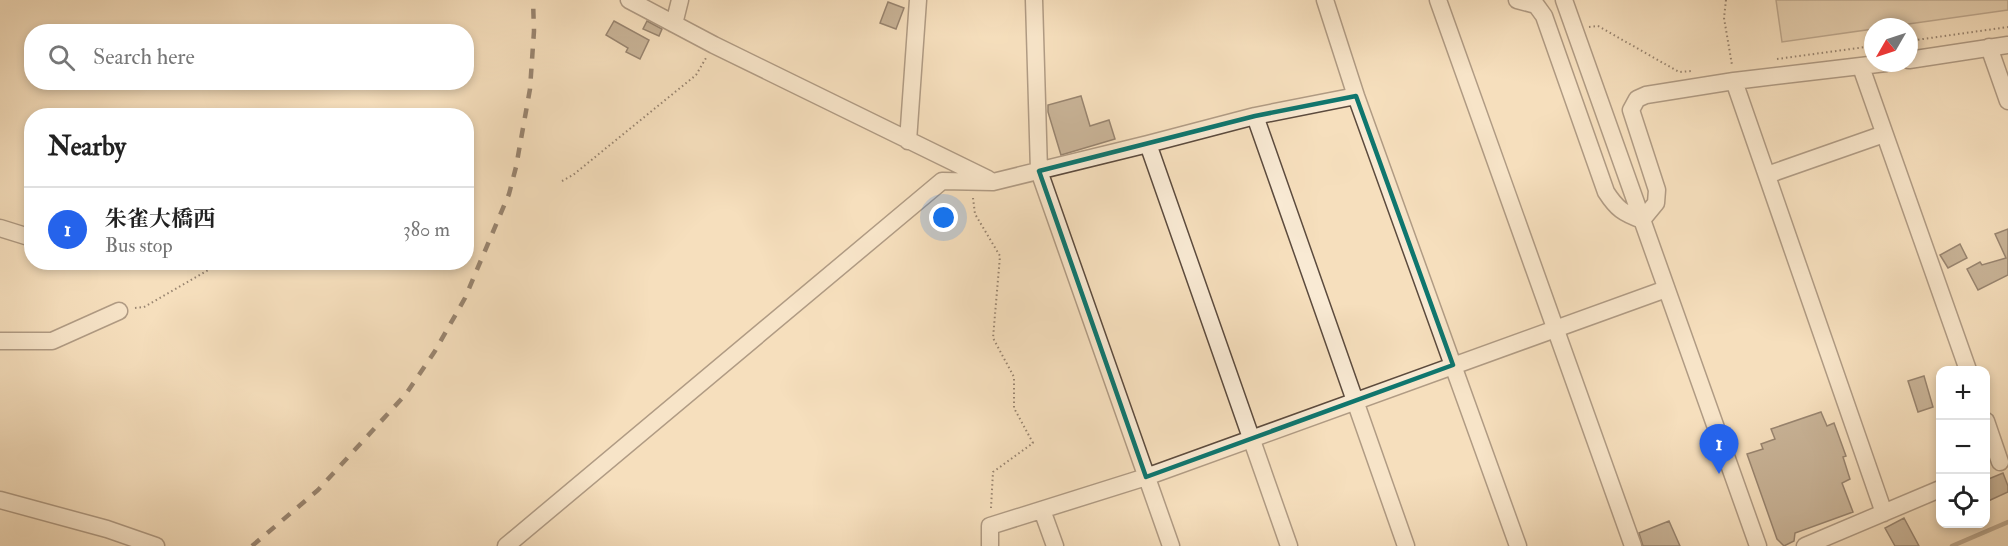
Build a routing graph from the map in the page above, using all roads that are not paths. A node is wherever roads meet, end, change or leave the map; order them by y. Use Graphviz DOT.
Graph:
graph roads {
  1 [pos="629,0"];
  2 [pos="680,0"];
  3 [pos="1034,0"];
  4 [pos="1325,0"];
  5 [pos="1438,0"];
  6 [pos="1516,0"];
  7 [pos="1564,0"];
  8 [pos="916,1"];
  9 [pos="674,24"];
  10 [pos="2008,45"];
  11 [pos="1989,47"];
  12 [pos="1918,59"];
  13 [pos="1864,66"];
  14 [pos="1860,67"];
  15 [pos="1734,81"];
  16 [pos="1356,96"];
  17 [pos="2008,101"];
  18 [pos="1255,116"];
  19 [pos="1884,135"];
  20 [pos="908,141"];
  21 [pos="1148,144"];
  22 [pos="1038,171"];
  23 [pos="1767,175"];
  24 [pos="993,182"];
  25 [pos="1642,220"];
  26 [pos="0,228"];
  27 [pos="24,235"];
  28 [pos="1666,289"];
  29 [pos="119,311"];
  30 [pos="1556,330"];
  31 [pos="0,341"];
  32 [pos="1453,365"];
  33 [pos="1967,366"];
  34 [pos="1354,400"];
  35 [pos="1990,435"];
  36 [pos="1250,439"];
  37 [pos="1998,464"];
  38 [pos="1146,477"];
  39 [pos="1936,491"];
  40 [pos="0,500"];
  41 [pos="1042,510"];
  42 [pos="1884,513"];
  43 [pos="156,546"];
  44 [pos="506,546"];
  45 [pos="990,546"];
  46 [pos="1055,546"];
  47 [pos="1171,546"];
  48 [pos="1289,546"];
  49 [pos="1406,546"];
  50 [pos="1518,546"];
  51 [pos="1633,546"];
  52 [pos="1758,546"];
  53 [pos="1805,546"];
  1 -- 9 [label="street"];
  2 -- 9 [label="street"];
  3 -- 22 [label="street"];
  4 -- 16 [label="street"];
  5 -- 30 [label="street"];
  6 -- 25 [label="street"];
  7 -- 25 [label="street"];
  8 -- 20 [label="street"];
  9 -- 20 [label="street"];
  10 -- 11 [label="street"];
  11 -- 12 [label="street"];
  11 -- 17 [label="street"];
  13 -- 14 [label="street"];
  14 -- 15 [label="street"];
  14 -- 19 [label="street"];
  15 -- 23 [label="street"];
  15 -- 25 [label="street"];
  16 -- 18 [label="street"];
  16 -- 32 [label="street"];
  18 -- 21 [label="street"];
  18 -- 34 [label="street"];
  19 -- 23 [label="street"];
  19 -- 33 [label="street"];
  20 -- 24 [label="street"];
  21 -- 22 [label="street"];
  21 -- 36 [label="street"];
  22 -- 24 [label="street"];
  22 -- 38 [label="street"];
  23 -- 42 [label="street"];
  24 -- 44 [label="street"];
  25 -- 28 [label="street"];
  26 -- 27 [label="street"];
  28 -- 30 [label="street"];
  28 -- 52 [label="street"];
  29 -- 31 [label="street"];
  30 -- 32 [label="street"];
  30 -- 51 [label="street"];
  32 -- 34 [label="street"];
  32 -- 50 [label="street"];
  34 -- 36 [label="street"];
  34 -- 49 [label="street"];
  35 -- 37 [label="street"];
  36 -- 38 [label="street"];
  36 -- 48 [label="street"];
  38 -- 41 [label="street"];
  38 -- 47 [label="street"];
  39 -- 42 [label="street"];
  40 -- 43 [label="street"];
  41 -- 45 [label="street"];
  41 -- 46 [label="street"];
  42 -- 53 [label="street"];
}
